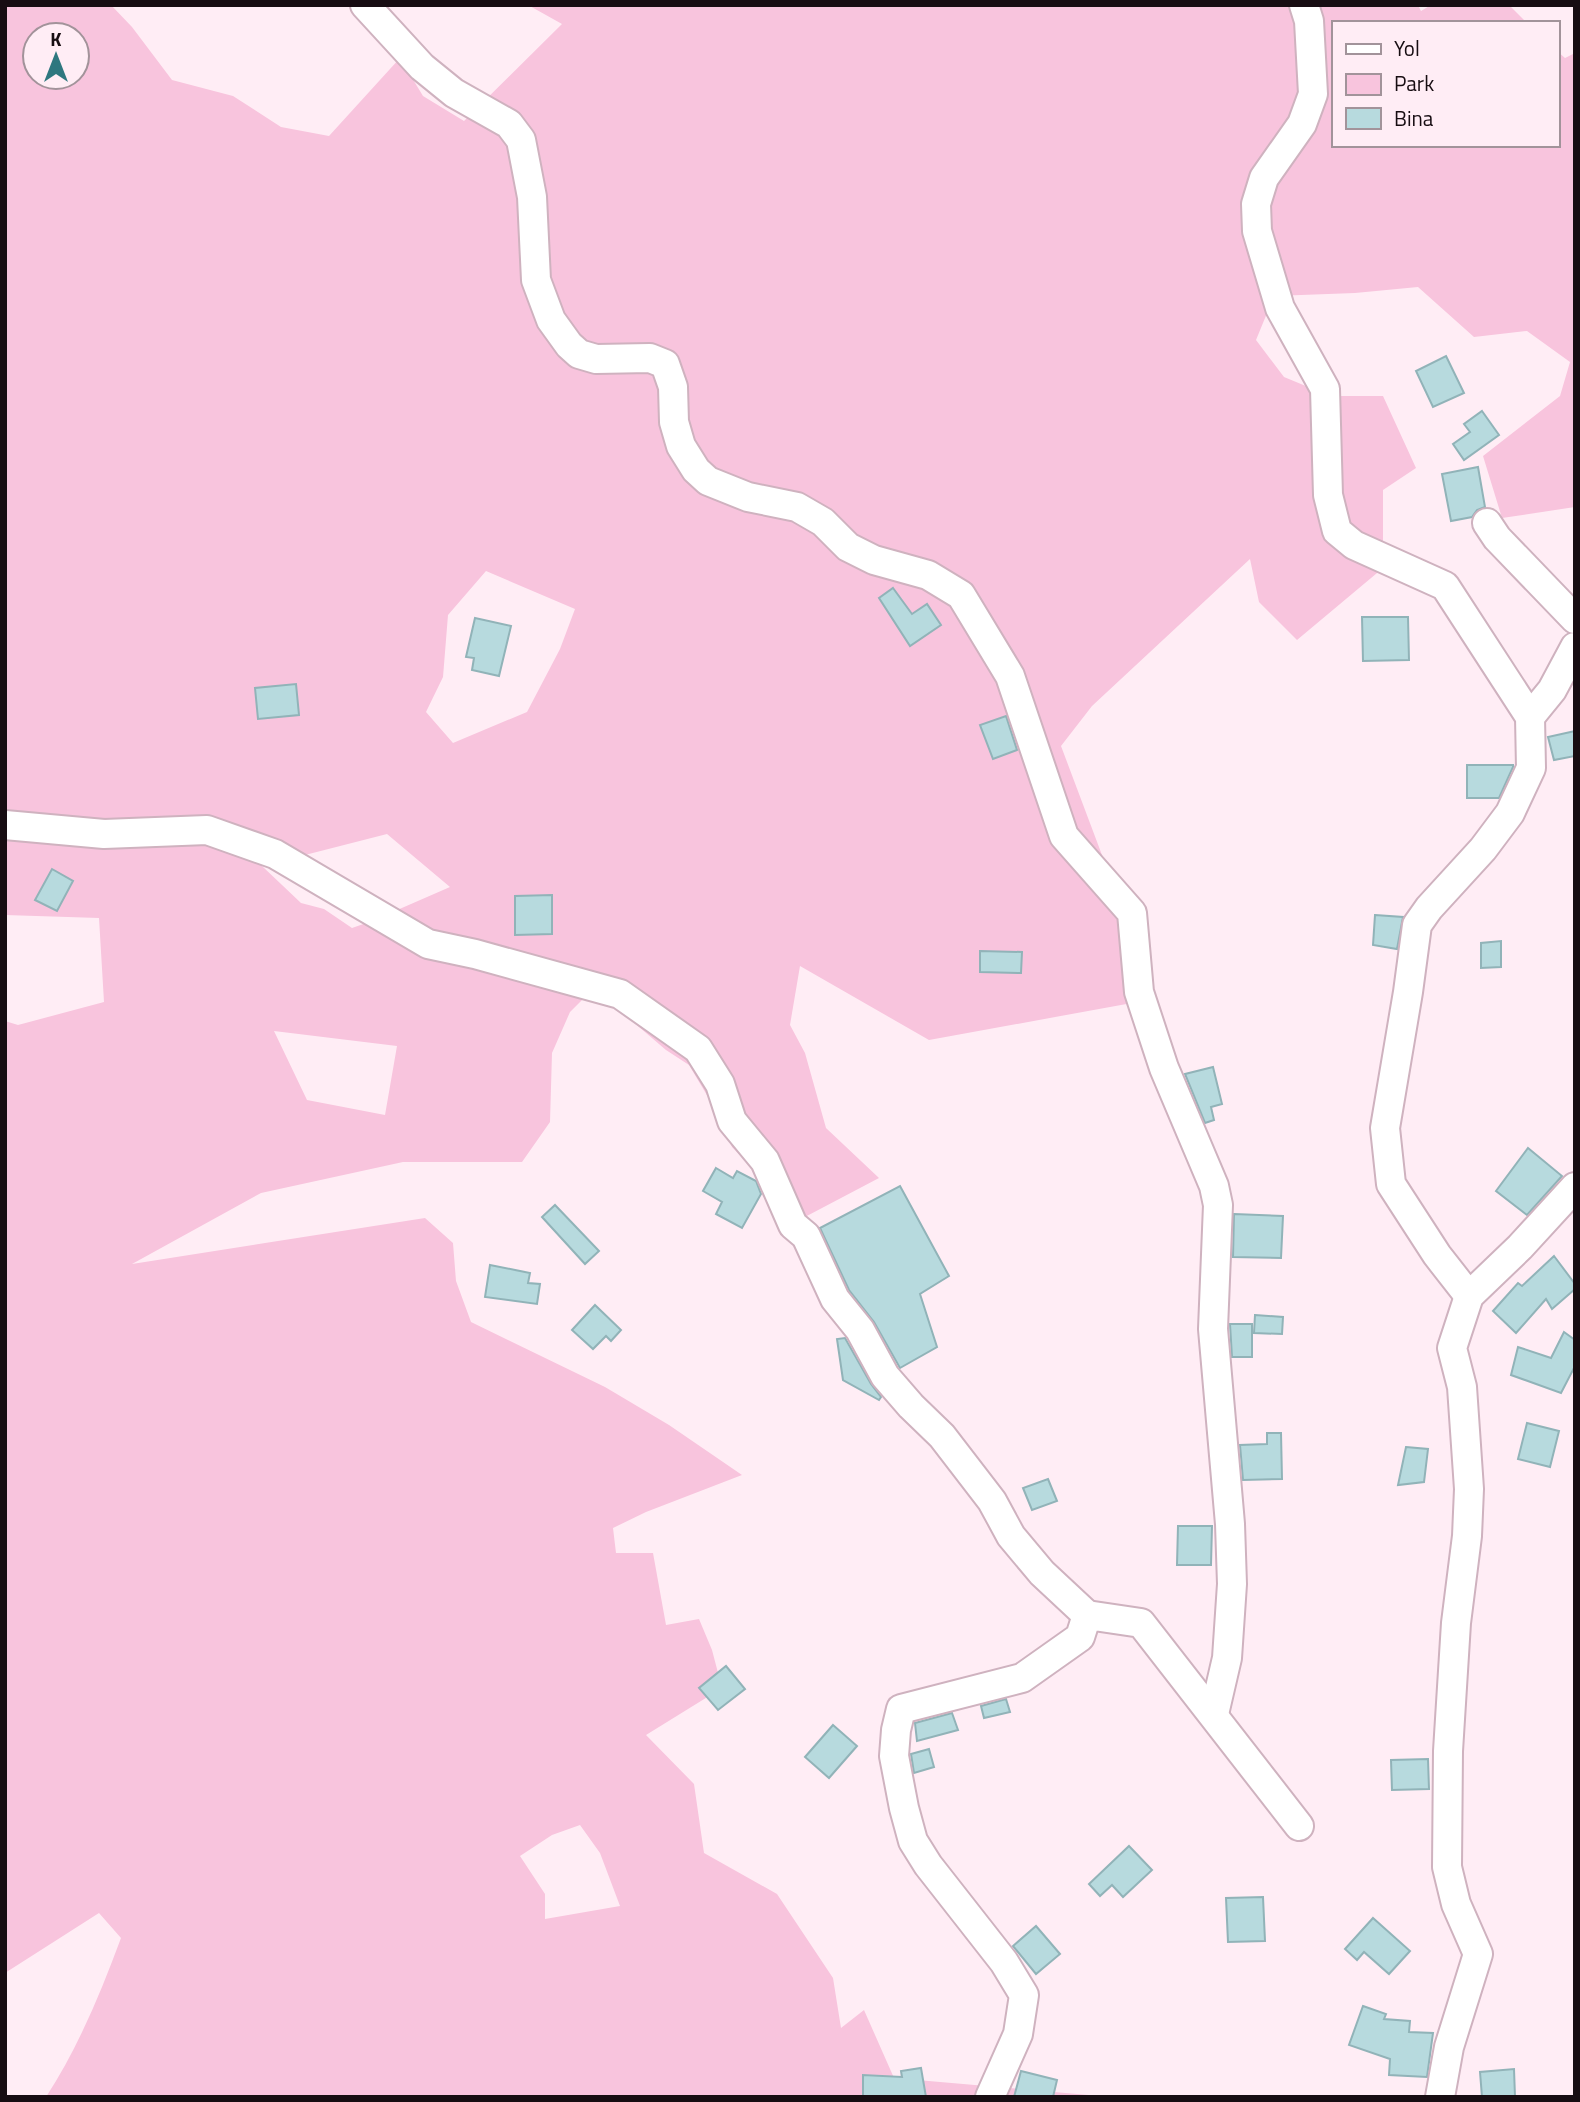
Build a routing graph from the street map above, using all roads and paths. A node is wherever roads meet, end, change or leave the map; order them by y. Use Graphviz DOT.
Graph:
graph roads {
  1 [pos="365,5"];
  2 [pos="1304,5"];
  3 [pos="1487,523"];
  4 [pos="1575,619"];
  5 [pos="1575,648"];
  6 [pos="1530,717"];
  7 [pos="5,825"];
  8 [pos="1575,1187"];
  9 [pos="1469,1296"];
  10 [pos="1087,1615"];
  11 [pos="1214,1714"];
  12 [pos="1299,1826"];
  13 [pos="990,2097"];
  14 [pos="1440,2097"];
  1 -- 11 [label="street"];
  2 -- 6 [label="street"];
  3 -- 4 [label="street"];
  5 -- 6 [label="street"];
  6 -- 9 [label="street"];
  7 -- 10 [label="street"];
  8 -- 9 [label="street"];
  9 -- 14 [label="street"];
  10 -- 11 [label="street"];
  10 -- 13 [label="street"];
  11 -- 12 [label="street"];
}
